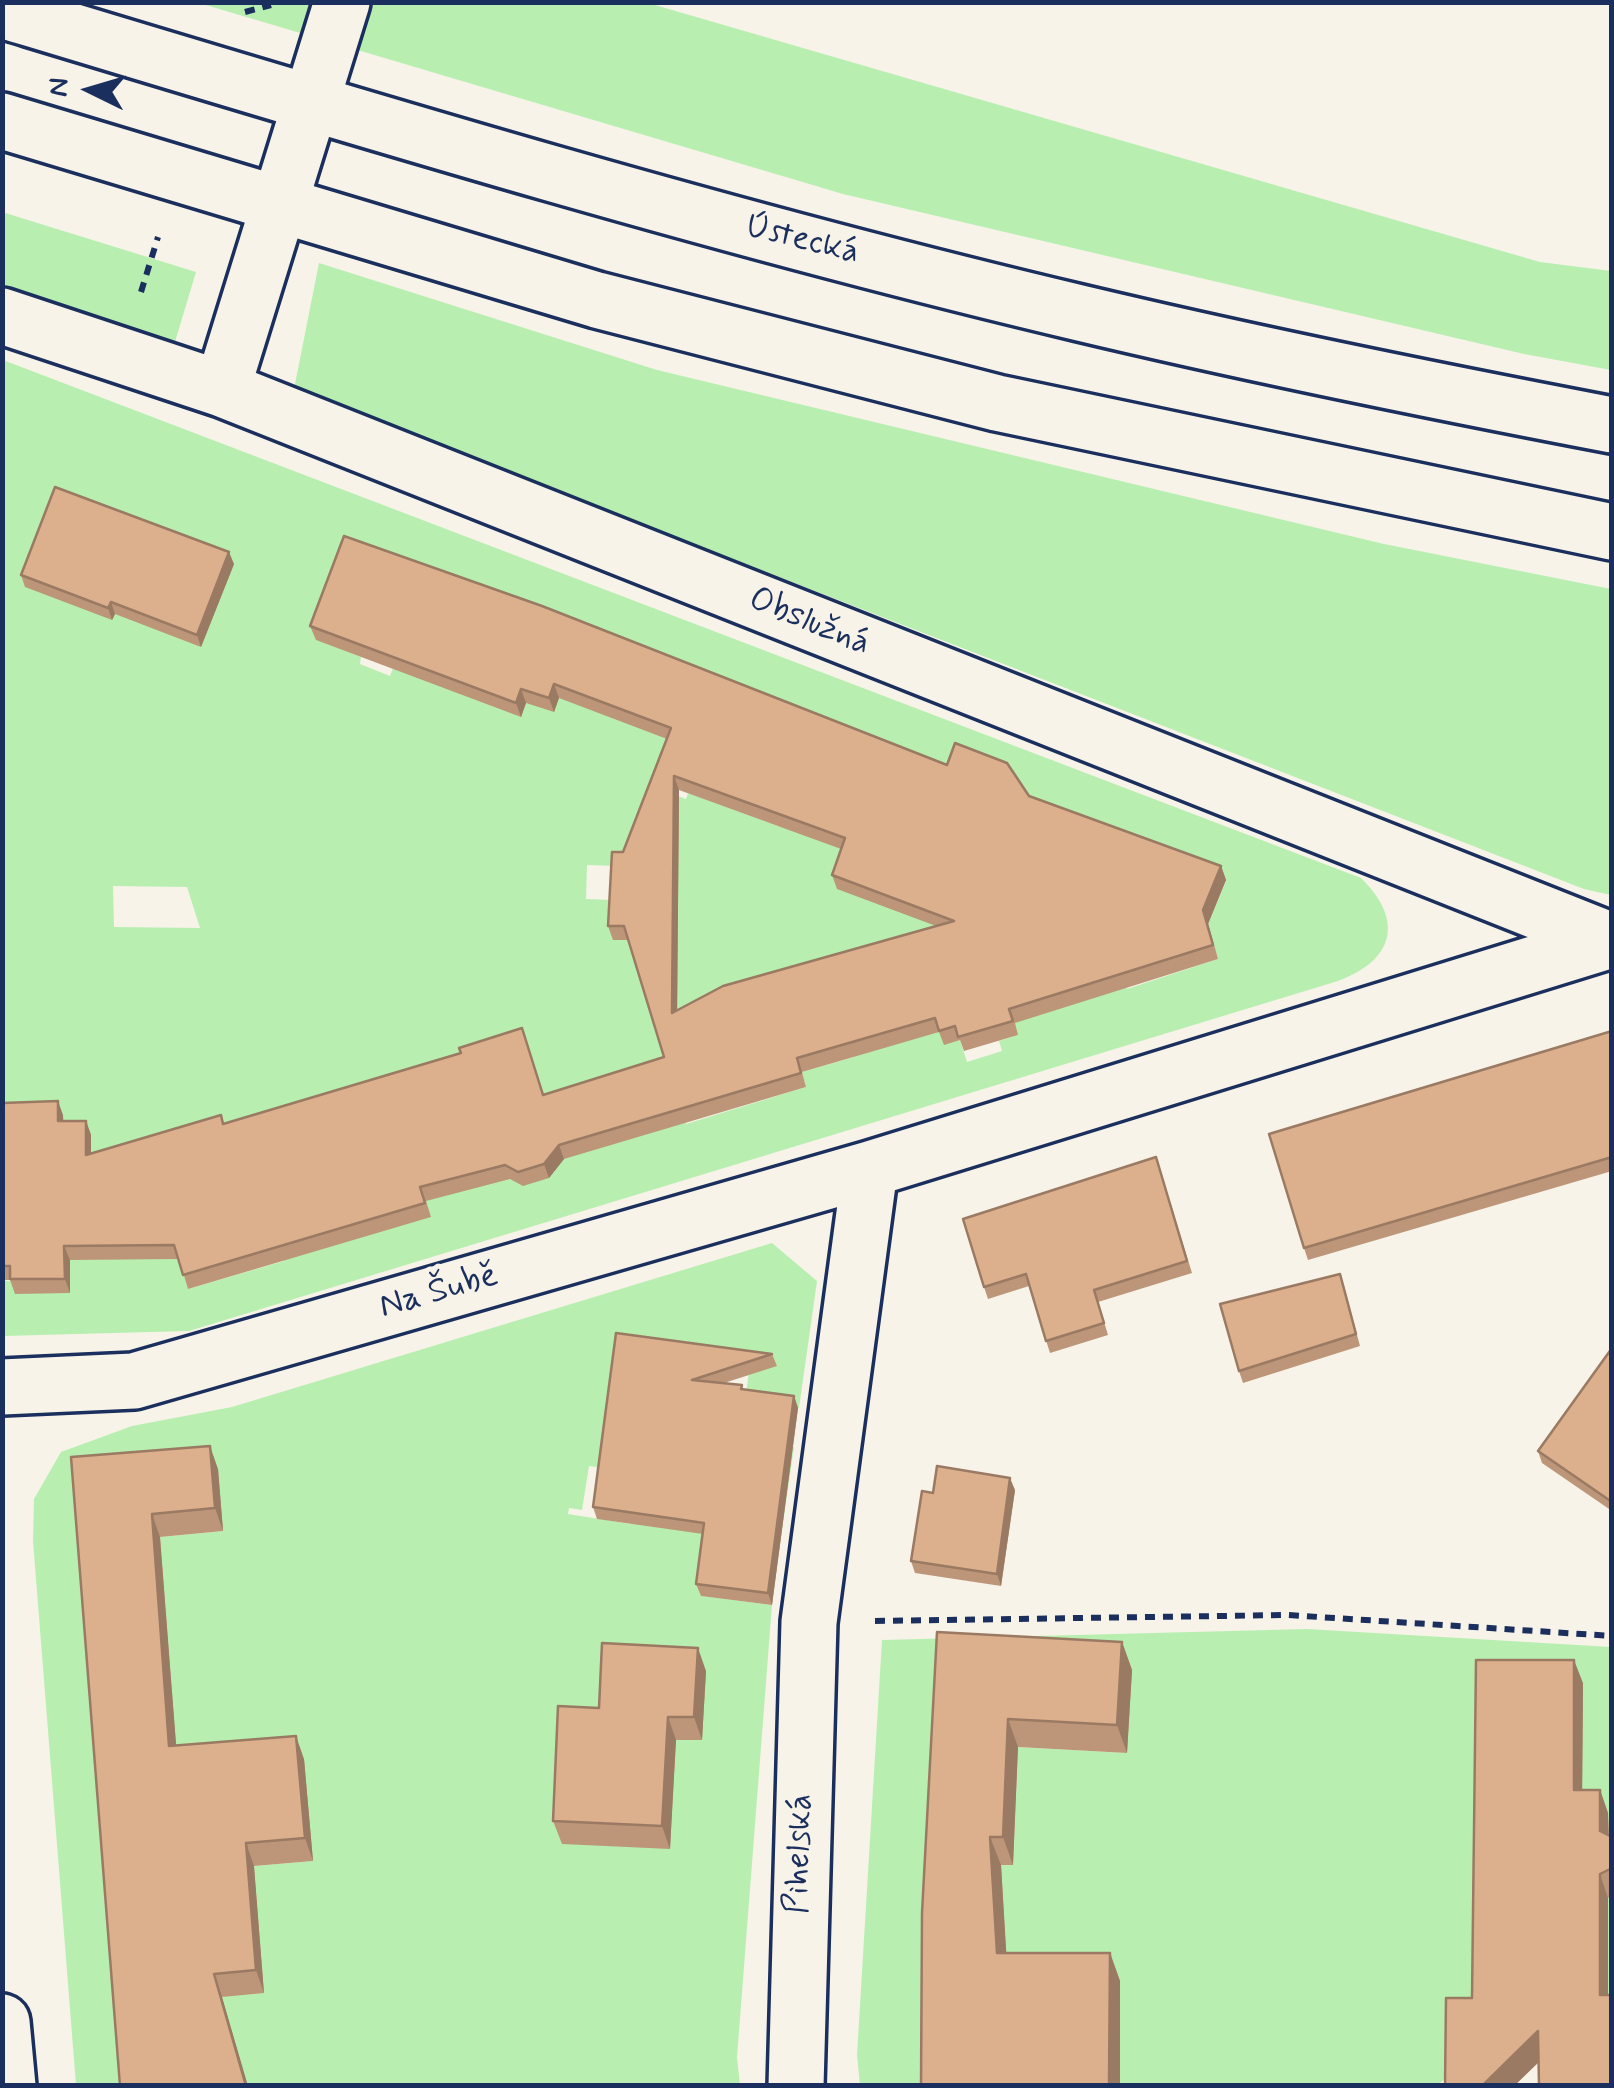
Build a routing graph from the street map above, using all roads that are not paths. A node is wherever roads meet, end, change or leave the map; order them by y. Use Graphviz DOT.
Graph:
graph roads {
  1 [pos="342,2"];
  2 [pos="2,10"];
  3 [pos="311,103"];
  4 [pos="2,121"];
  5 [pos="279,205"];
  6 [pos="2,316"];
  7 [pos="222,389"];
  8 [pos="1612,426"];
  9 [pos="1612,532"];
  10 [pos="1610,941"];
  11 [pos="870,1169"];
  12 [pos="2,1387"];
  13 [pos="2,2022"];
  14 [pos="8,2086"];
  15 [pos="796,2086"];
  1 -- 3 [label="street"];
  2 -- 3 [label="street, Ústecká"];
  3 -- 5 [label="street"];
  3 -- 8 [label="street, Ústecká"];
  4 -- 5 [label="street"];
  5 -- 7 [label="street"];
  5 -- 9 [label="street"];
  6 -- 7 [label="street, Obslužná"];
  7 -- 10 [label="street, Obslužná"];
  10 -- 11 [label="street, Na Šubě"];
  11 -- 12 [label="street, Na Šubě"];
  11 -- 15 [label="street, Pihelská"];
  13 -- 14 [label="street"];
}
